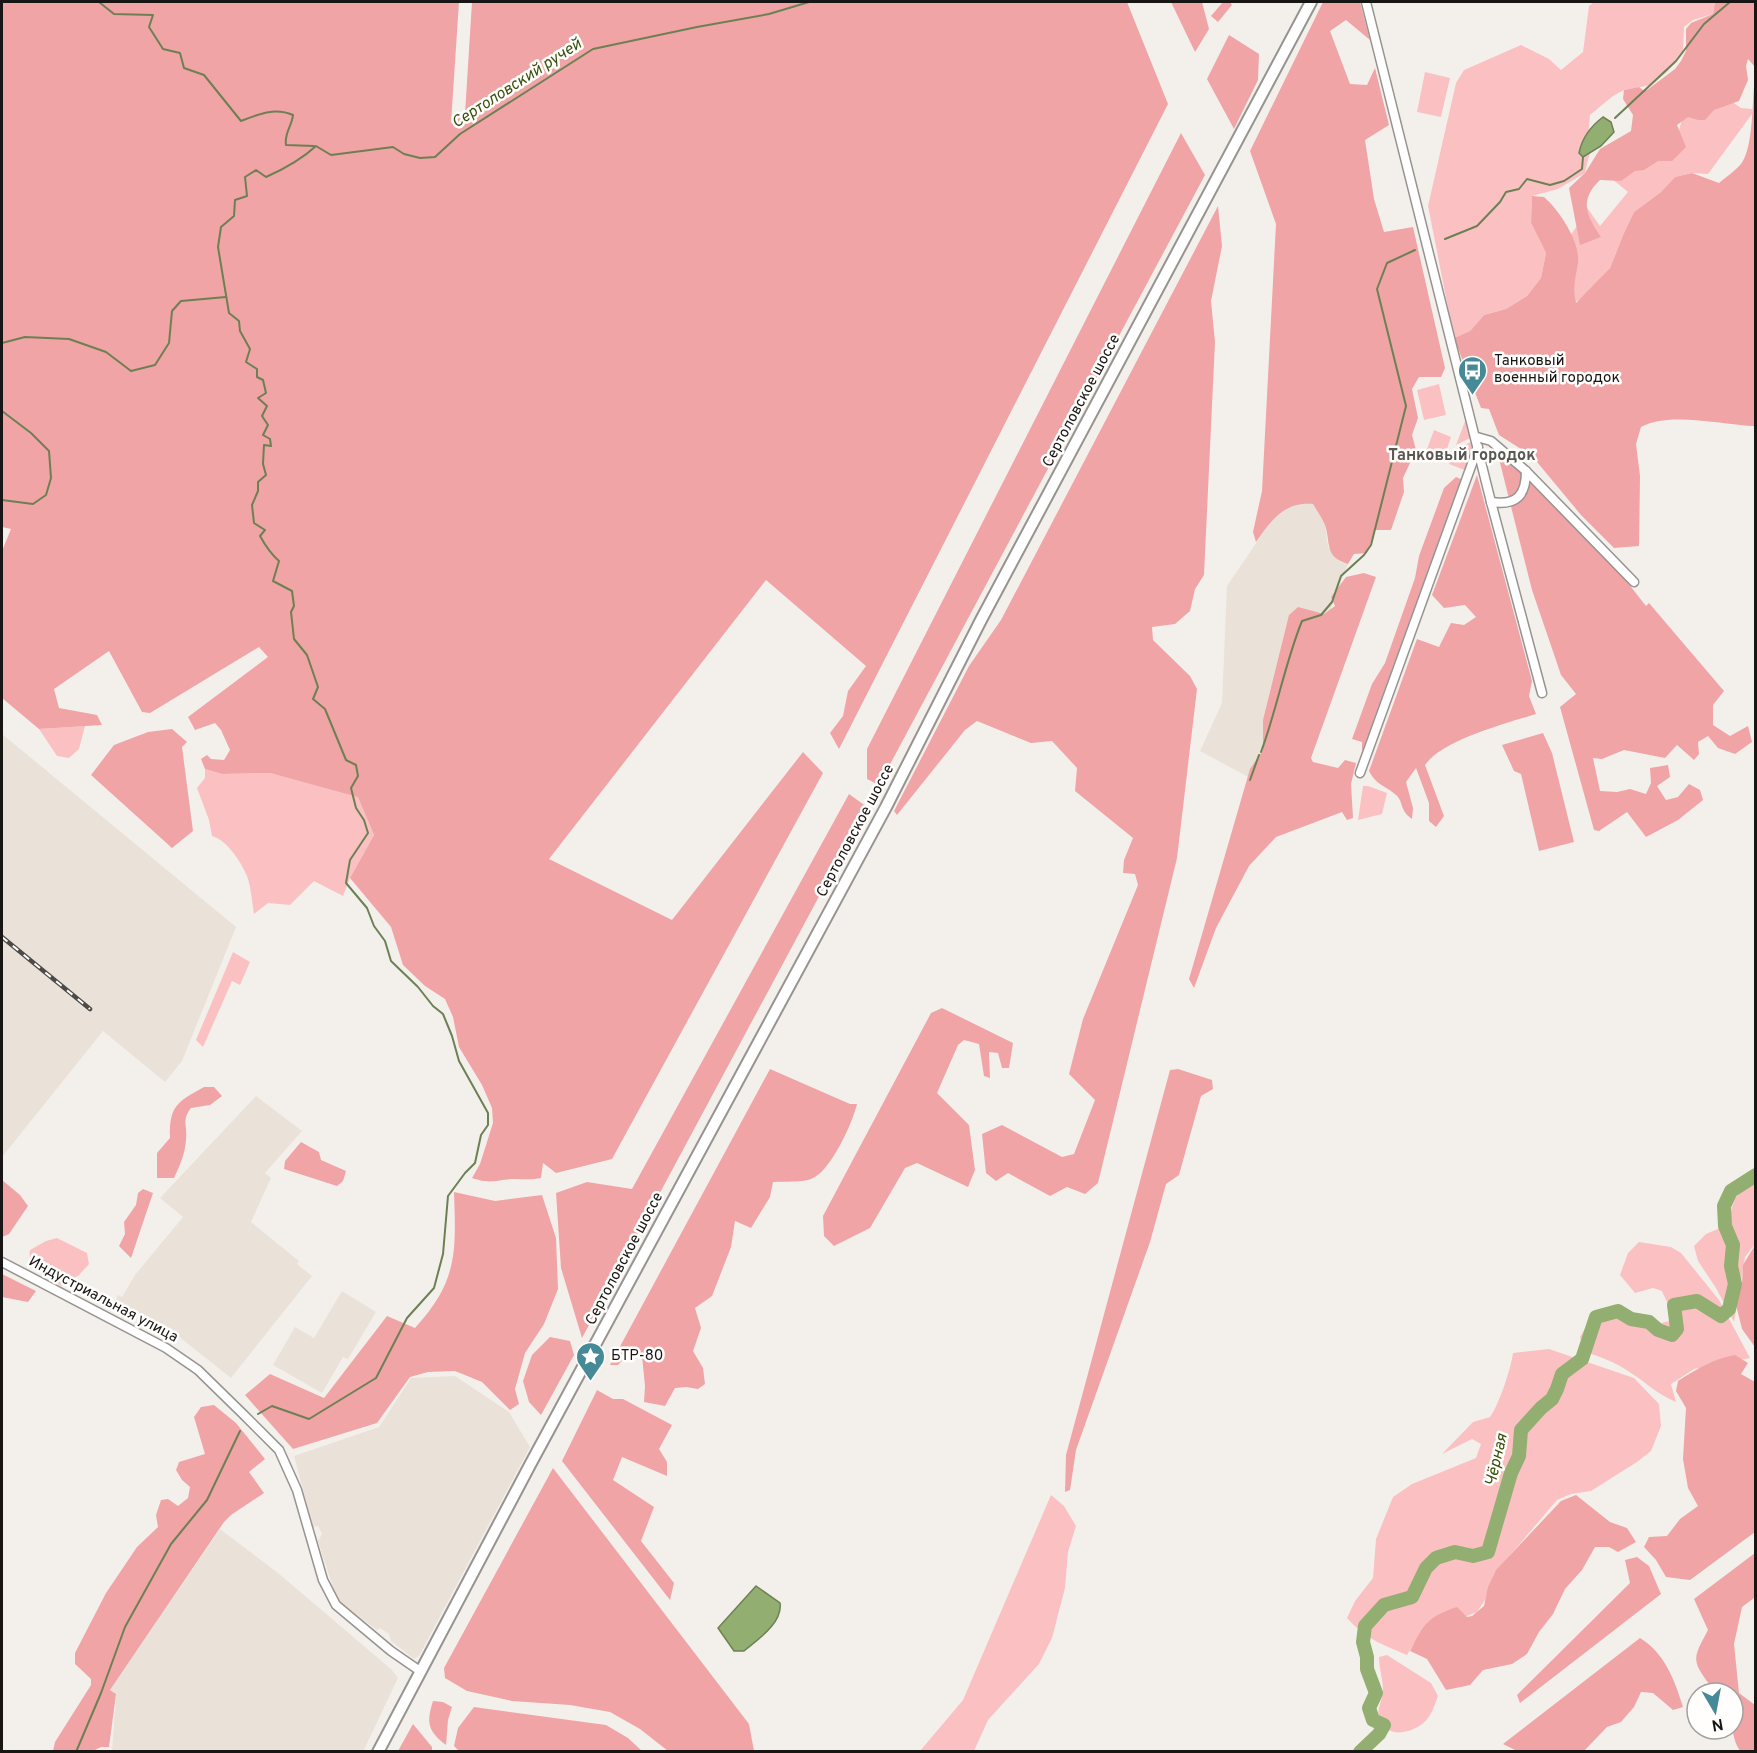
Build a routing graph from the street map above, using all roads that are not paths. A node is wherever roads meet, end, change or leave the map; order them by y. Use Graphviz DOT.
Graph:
graph roads {
  1 [pos="1311,2"];
  2 [pos="1366,2"];
  3 [pos="1478,441"];
  4 [pos="1526,471"];
  5 [pos="1491,502"];
  6 [pos="1634,582"];
  7 [pos="1542,693"];
  8 [pos="1360,773"];
  9 [pos="2,1262"];
  10 [pos="420,1671"];
  11 [pos="378,1752"];
  1 -- 10 [label="main road, Сертоловское шоссе"];
  2 -- 3 [label="street"];
  3 -- 4 [label="street"];
  3 -- 5 [label="street"];
  3 -- 8 [label="street"];
  4 -- 5 [label="street"];
  4 -- 6 [label="street"];
  5 -- 7 [label="street"];
  9 -- 10 [label="street, Индустриальная улица"];
  10 -- 11 [label="main road, Сертоловское шоссе"];
}
